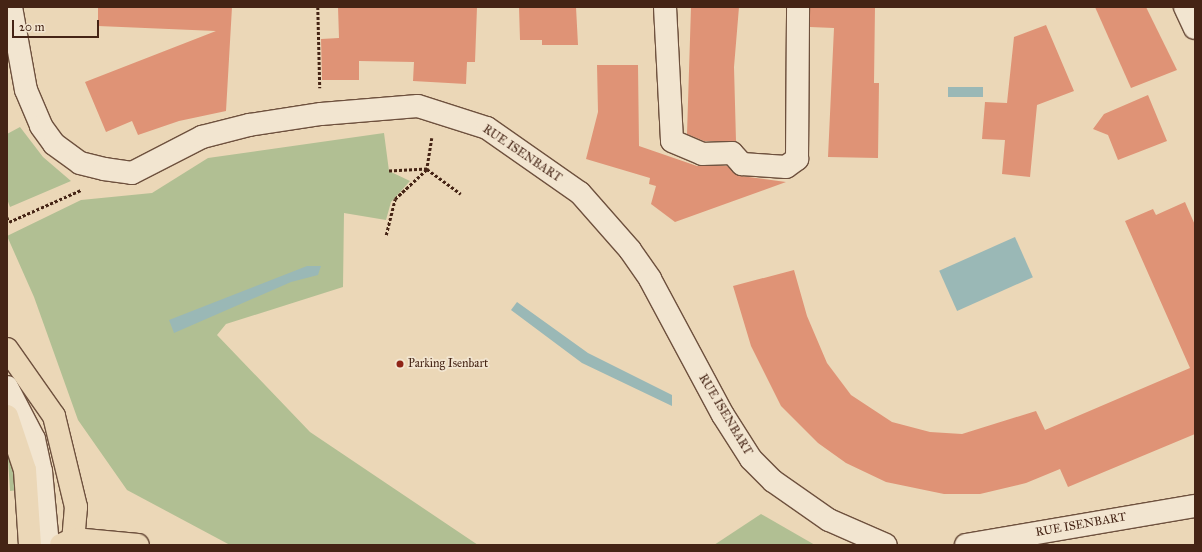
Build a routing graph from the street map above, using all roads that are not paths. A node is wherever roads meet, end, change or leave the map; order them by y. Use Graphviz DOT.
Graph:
graph roads {
  1 [pos="11,7"];
  2 [pos="665,7"];
  3 [pos="798,7"];
  4 [pos="1185,7"];
  5 [pos="1195,28"];
  6 [pos="7,349"];
  7 [pos="7,387"];
  8 [pos="7,416"];
  9 [pos="1195,506"];
  10 [pos="69,543"];
  11 [pos="30,545"];
  12 [pos="48,545"];
  13 [pos="138,545"];
  14 [pos="886,545"];
  15 [pos="966,545"];
  1 -- 14 [label="street, RUE ISENBART"];
  2 -- 3 [label="street"];
  4 -- 5 [label="street"];
  6 -- 10 [label="main road"];
  7 -- 12 [label="street"];
  8 -- 11 [label="main road"];
  9 -- 15 [label="street, RUE ISENBART"];
  10 -- 13 [label="main road"];
}
